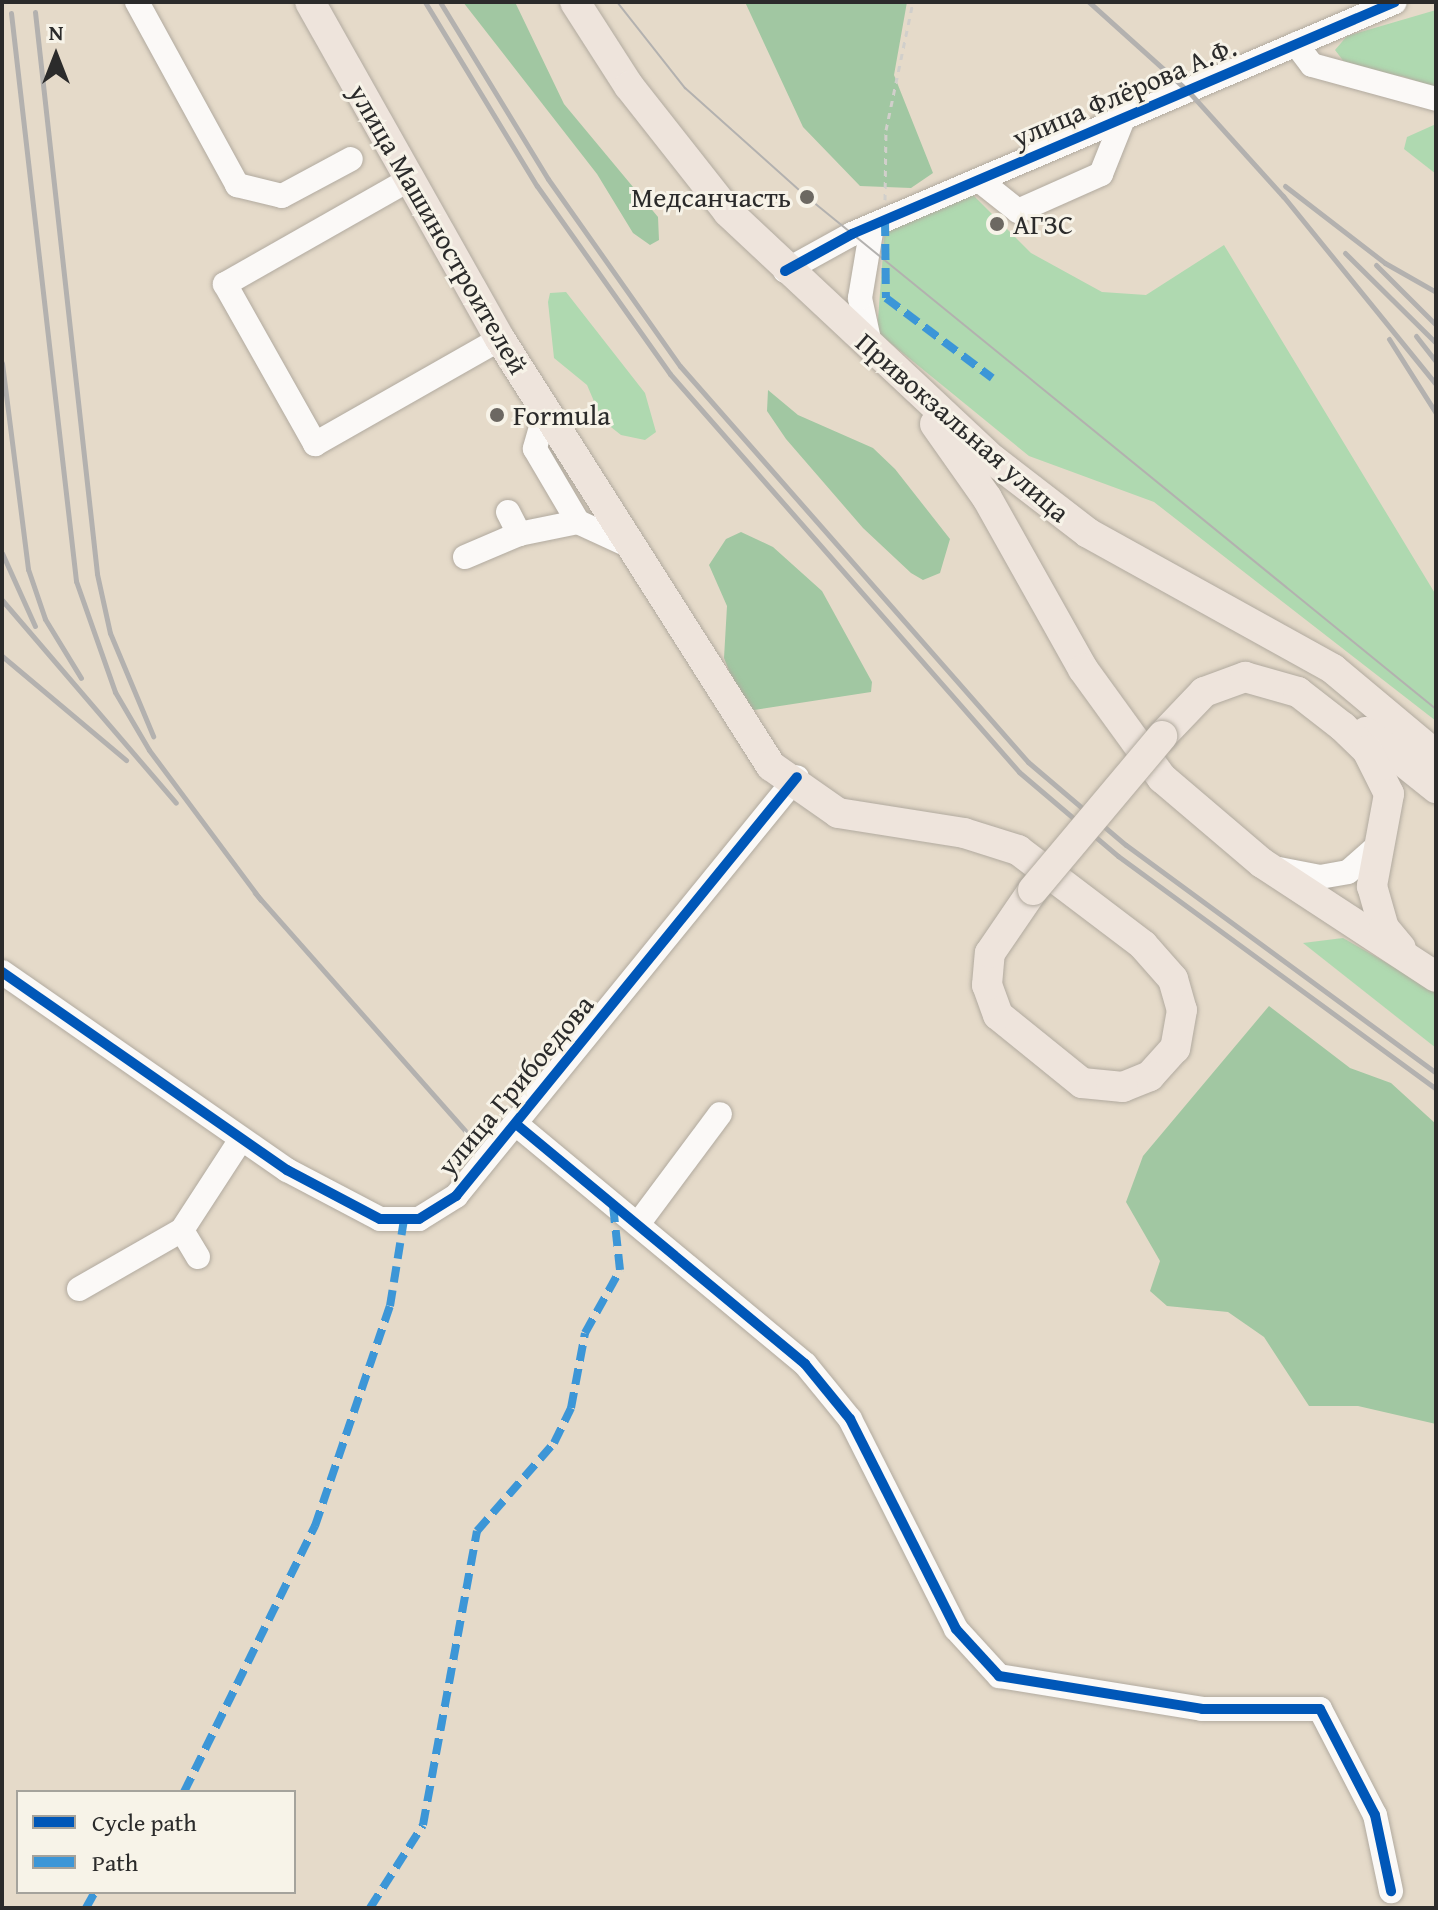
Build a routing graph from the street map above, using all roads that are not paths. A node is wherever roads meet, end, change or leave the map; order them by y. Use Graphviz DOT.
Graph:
graph roads {
  1 [pos="137,2"];
  2 [pos="310,2"];
  3 [pos="575,2"];
  4 [pos="1395,2"];
  5 [pos="1296,44"];
  6 [pos="1436,99"];
  7 [pos="1123,119"];
  8 [pos="351,159"];
  9 [pos="410,179"];
  10 [pos="979,180"];
  11 [pos="879,223"];
  12 [pos="785,271"];
  13 [pos="830,312"];
  14 [pos="500,339"];
  15 [pos="870,344"];
  16 [pos="545,413"];
  17 [pos="508,512"];
  18 [pos="578,522"];
  19 [pos="519,534"];
  20 [pos="628,545"];
  21 [pos="465,557"];
  22 [pos="1158,732"];
  23 [pos="1436,755"];
  24 [pos="794,781"];
  25 [pos="1436,788"];
  26 [pos="1382,842"];
  27 [pos="1262,863"];
  28 [pos="2,972"];
  29 [pos="1435,976"];
  30 [pos="720,1114"];
  31 [pos="516,1124"];
  32 [pos="241,1139"];
  33 [pos="638,1224"];
  34 [pos="182,1230"];
  35 [pos="198,1257"];
  36 [pos="79,1289"];
  37 [pos="1391,1891"];
  1 -- 8 [label="street"];
  2 -- 9 [label="main road, улица Машиностроителей"];
  3 -- 12 [label="main road, Привокзальная улица"];
  4 -- 5 [label="street, улица Флёрова А.Ф."];
  5 -- 6 [label="street"];
  5 -- 7 [label="street, улица Флёрова А.Ф."];
  7 -- 10 [label="street, улица Флёрова А.Ф."];
  7 -- 10 [label="street"];
  9 -- 14 [label="main road, улица Машиностроителей"];
  9 -- 14 [label="street"];
  10 -- 11 [label="street, улица Флёрова А.Ф."];
  11 -- 12 [label="street, улица Флёрова А.Ф."];
  11 -- 15 [label="street"];
  12 -- 13 [label="main road, Привокзальная улица"];
  13 -- 15 [label="main road, Привокзальная улица"];
  13 -- 27 [label="main road"];
  14 -- 16 [label="main road, улица Машиностроителей"];
  15 -- 23 [label="main road, Привокзальная улица"];
  16 -- 18 [label="street"];
  16 -- 20 [label="main road, улица Машиностроителей"];
  17 -- 19 [label="street"];
  18 -- 19 [label="street"];
  18 -- 20 [label="street"];
  19 -- 21 [label="street"];
  20 -- 24 [label="main road, улица Машиностроителей"];
  22 -- 24 [label="main road, улица Машиностроителей"];
  22 -- 25 [label="main road"];
  22 -- 26 [label="main road"];
  24 -- 31 [label="street, улица Грибоедова"];
  26 -- 27 [label="street"];
  26 -- 29 [label="main road"];
  27 -- 29 [label="main road"];
  28 -- 32 [label="street, улица Грибоедова"];
  30 -- 33 [label="street"];
  31 -- 32 [label="street, улица Грибоедова"];
  31 -- 33 [label="street"];
  32 -- 34 [label="street"];
  33 -- 37 [label="street"];
  34 -- 35 [label="street"];
  34 -- 36 [label="street"];
}
